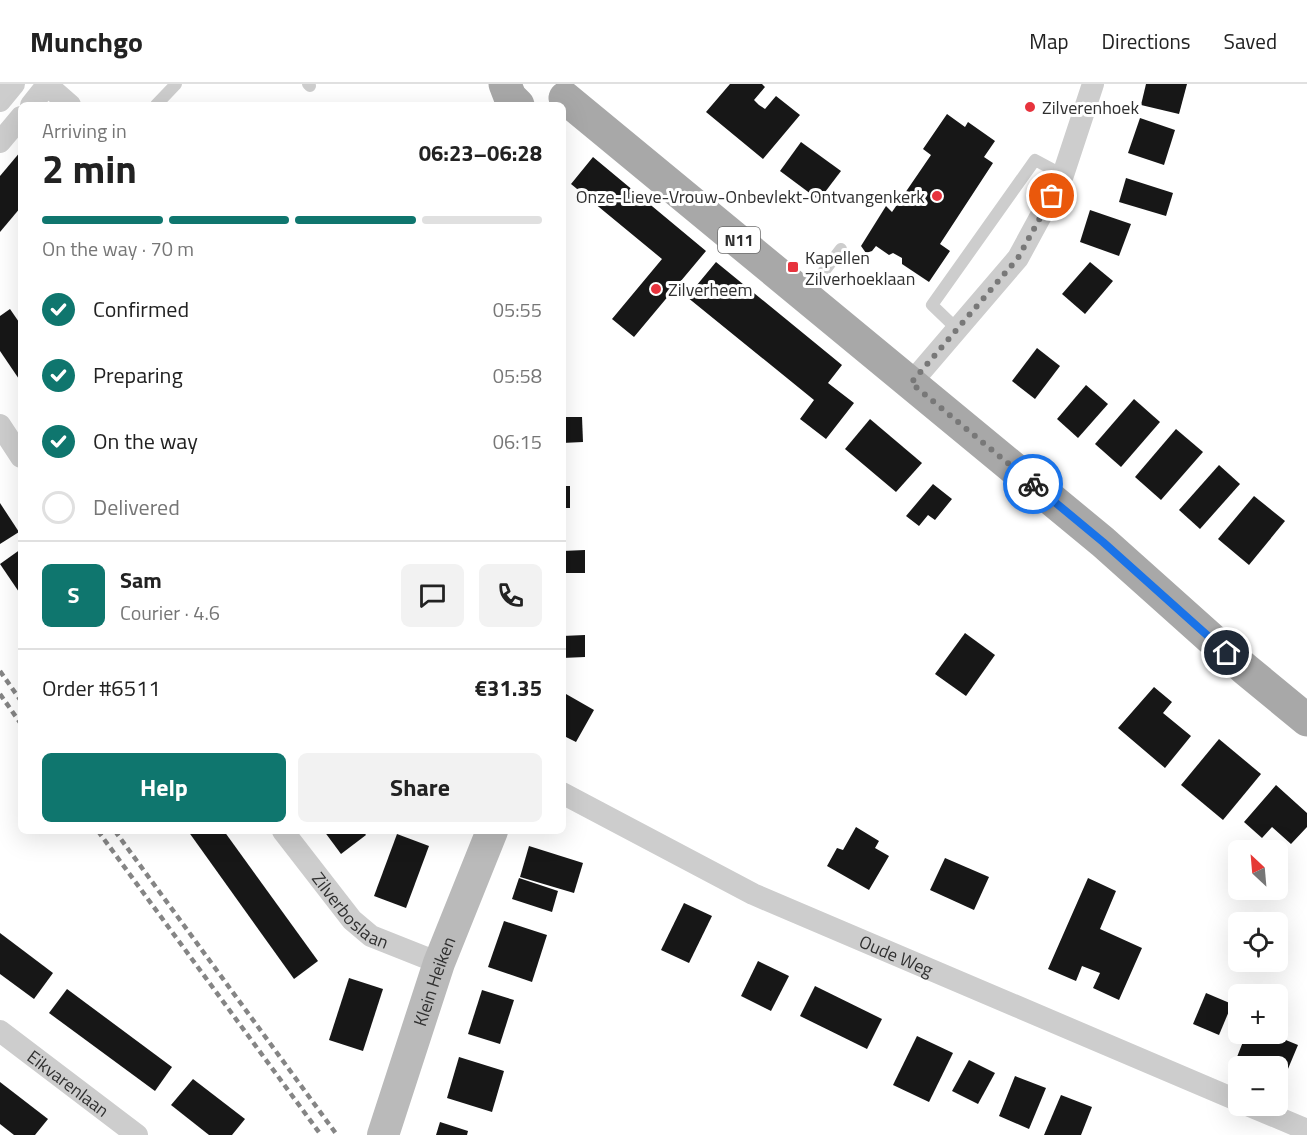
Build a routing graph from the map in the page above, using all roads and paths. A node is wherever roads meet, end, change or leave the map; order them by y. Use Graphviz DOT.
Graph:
graph roads {
  1 [pos="14,84"];
  2 [pos="176,84"];
  3 [pos="505,84"];
  4 [pos="1093,84"];
  5 [pos="46,85"];
  6 [pos="565,96"];
  7 [pos="0,101"];
  8 [pos="33,102"];
  9 [pos="66,102"];
  10 [pos="159,102"];
  11 [pos="515,102"];
  12 [pos="18,121"];
  13 [pos="0,142"];
  14 [pos="1064,175"];
  15 [pos="841,249"];
  16 [pos="806,295"];
  17 [pos="957,329"];
  18 [pos="911,383"];
  19 [pos="0,425"];
  20 [pos="18,452"];
  21 [pos="1307,720"];
  22 [pos="566,796"];
  23 [pos="285,834"];
  24 [pos="491,834"];
  25 [pos="439,963"];
  26 [pos="0,1031"];
  27 [pos="1228,1096"];
  28 [pos="1274,1116"];
  29 [pos="1307,1130"];
  30 [pos="137,1135"];
  31 [pos="383,1135"];
  1 -- 7 [label="street"];
  2 -- 10 [label="lane"];
  3 -- 11 [label="main road"];
  4 -- 14 [label="street"];
  5 -- 8 [label="street"];
  5 -- 9 [label="street"];
  6 -- 16 [label="main road, N11"];
  12 -- 13 [label="street"];
  14 -- 17 [label="street"];
  14 -- 17 [label="lane"];
  15 -- 16 [label="lane"];
  16 -- 18 [label="main road, N11"];
  17 -- 18 [label="street"];
  18 -- 21 [label="main road, N11"];
  19 -- 20 [label="street"];
  22 -- 27 [label="street, Oude Weg"];
  23 -- 25 [label="street, Zilverboslaan"];
  24 -- 25 [label="street, Klein Heiken"];
  25 -- 31 [label="street, Klein Heiken"];
  26 -- 30 [label="street, Eikvarenlaan"];
  28 -- 29 [label="street"];
}
